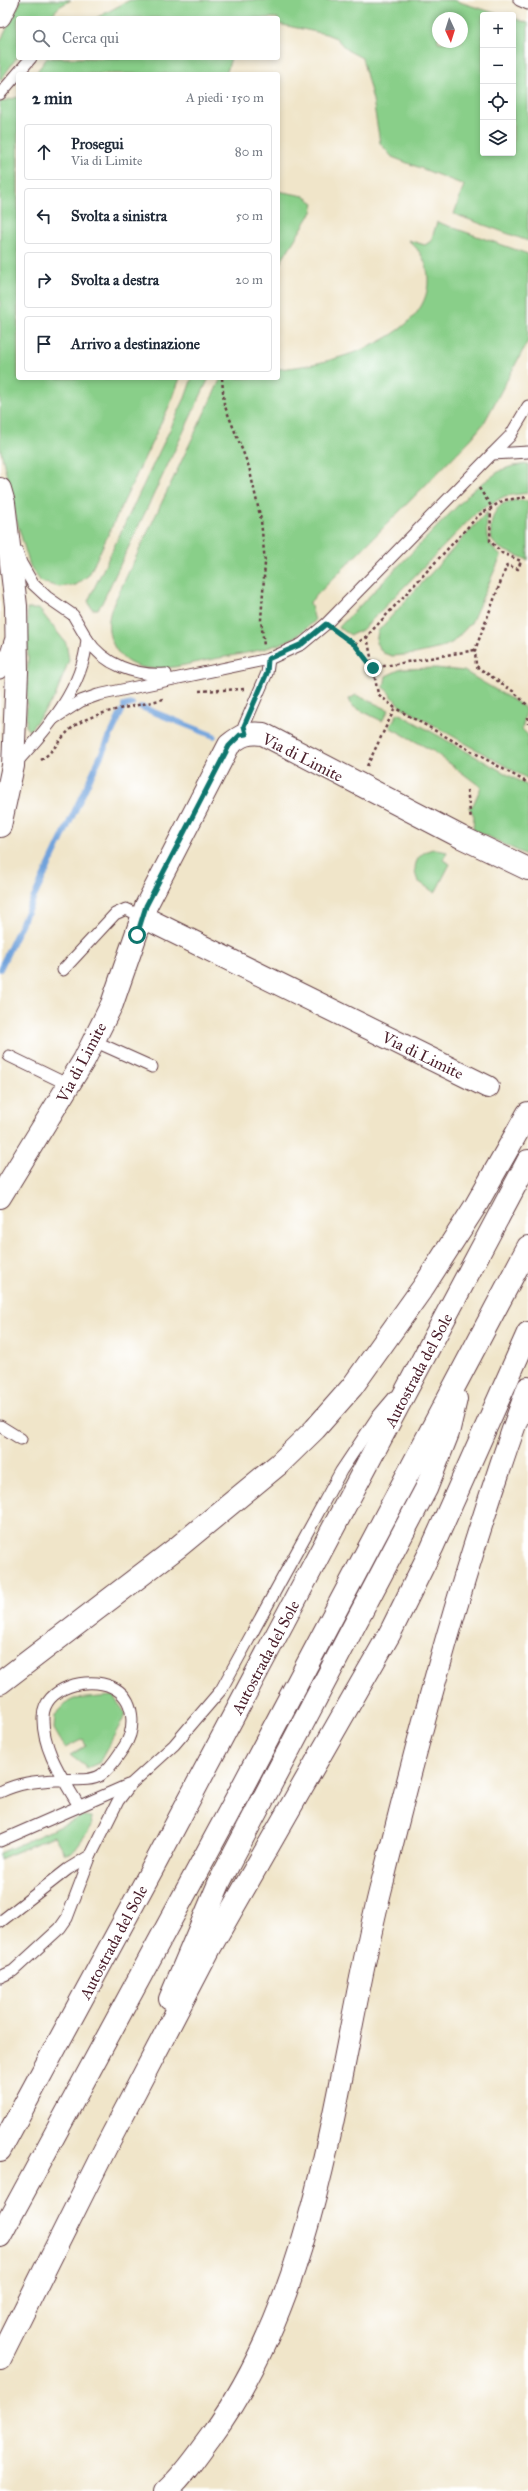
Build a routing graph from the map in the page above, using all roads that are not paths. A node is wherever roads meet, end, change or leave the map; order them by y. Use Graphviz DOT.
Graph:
graph roads {
  1 [pos="8,0"];
  2 [pos="519,0"];
  3 [pos="528,4"];
  4 [pos="0,16"];
  5 [pos="30,60"];
  6 [pos="20,72"];
  7 [pos="16,76"];
  8 [pos="0,94"];
  9 [pos="528,408"];
  10 [pos="528,452"];
  11 [pos="492,454"];
  12 [pos="1,493"];
  13 [pos="16,623"];
  14 [pos="87,639"];
  15 [pos="270,658"];
  16 [pos="0,673"];
  17 [pos="194,673"];
  18 [pos="53,719"];
  19 [pos="246,734"];
  20 [pos="12,770"];
  21 [pos="0,826"];
  22 [pos="528,869"];
  23 [pos="143,917"];
  24 [pos="63,970"];
  25 [pos="94,1041"];
  26 [pos="9,1056"];
  27 [pos="152,1068"];
  28 [pos="70,1086"];
  29 [pos="488,1087"];
  30 [pos="528,1113"];
  31 [pos="528,1161"];
  32 [pos="0,1198"];
  33 [pos="528,1247"];
  34 [pos="528,1333"];
  35 [pos="476,1344"];
  36 [pos="421,1364"];
  37 [pos="528,1388"];
  38 [pos="0,1426"];
  39 [pos="21,1439"];
  40 [pos="0,1683"];
  41 [pos="64,1779"];
  42 [pos="131,1784"];
  43 [pos="0,1792"];
  44 [pos="80,1806"];
  45 [pos="0,1841"];
  46 [pos="91,1855"];
  47 [pos="0,1922"];
  48 [pos="0,1977"];
  49 [pos="107,2145"];
  50 [pos="0,2150"];
  51 [pos="0,2236"];
  52 [pos="0,2359"];
  53 [pos="166,2491"];
  1 -- 4 [label="main road"];
  2 -- 3 [label="lane"];
  5 -- 6 [label="lane"];
  7 -- 8 [label="lane"];
  9 -- 11 [label="lane"];
  10 -- 11 [label="lane"];
  11 -- 15 [label="lane"];
  12 -- 13 [label="main road"];
  12 -- 14 [label="lane"];
  13 -- 16 [label="lane"];
  13 -- 20 [label="main road"];
  14 -- 17 [label="lane"];
  14 -- 18 [label="lane"];
  15 -- 17 [label="lane"];
  15 -- 19 [label="lane"];
  17 -- 18 [label="lane"];
  18 -- 20 [label="lane"];
  19 -- 22 [label="main road, Via di Limite"];
  19 -- 23 [label="main road, Via di Limite"];
  20 -- 21 [label="main road"];
  23 -- 24 [label="lane"];
  23 -- 25 [label="main road, Via di Limite"];
  23 -- 29 [label="main road, Via di Limite"];
  25 -- 27 [label="lane"];
  25 -- 28 [label="main road, Via di Limite"];
  26 -- 28 [label="lane"];
  28 -- 32 [label="main road, Via di Limite"];
  30 -- 40 [label="main road"];
  31 -- 36 [label="main road, Autostrada del Sole"];
  33 -- 35 [label="main road"];
  34 -- 49 [label="main road"];
  35 -- 49 [label="main road"];
  35 -- 51 [label="main road"];
  36 -- 42 [label="lane"];
  36 -- 50 [label="main road, Autostrada del Sole"];
  37 -- 53 [label="main road"];
  38 -- 39 [label="lane"];
  41 -- 41 [label="lane"];
  41 -- 43 [label="lane"];
  41 -- 44 [label="lane"];
  42 -- 44 [label="lane"];
  42 -- 46 [label="lane"];
  44 -- 45 [label="lane"];
  46 -- 47 [label="lane"];
  46 -- 48 [label="lane"];
  49 -- 52 [label="main road"];
}
